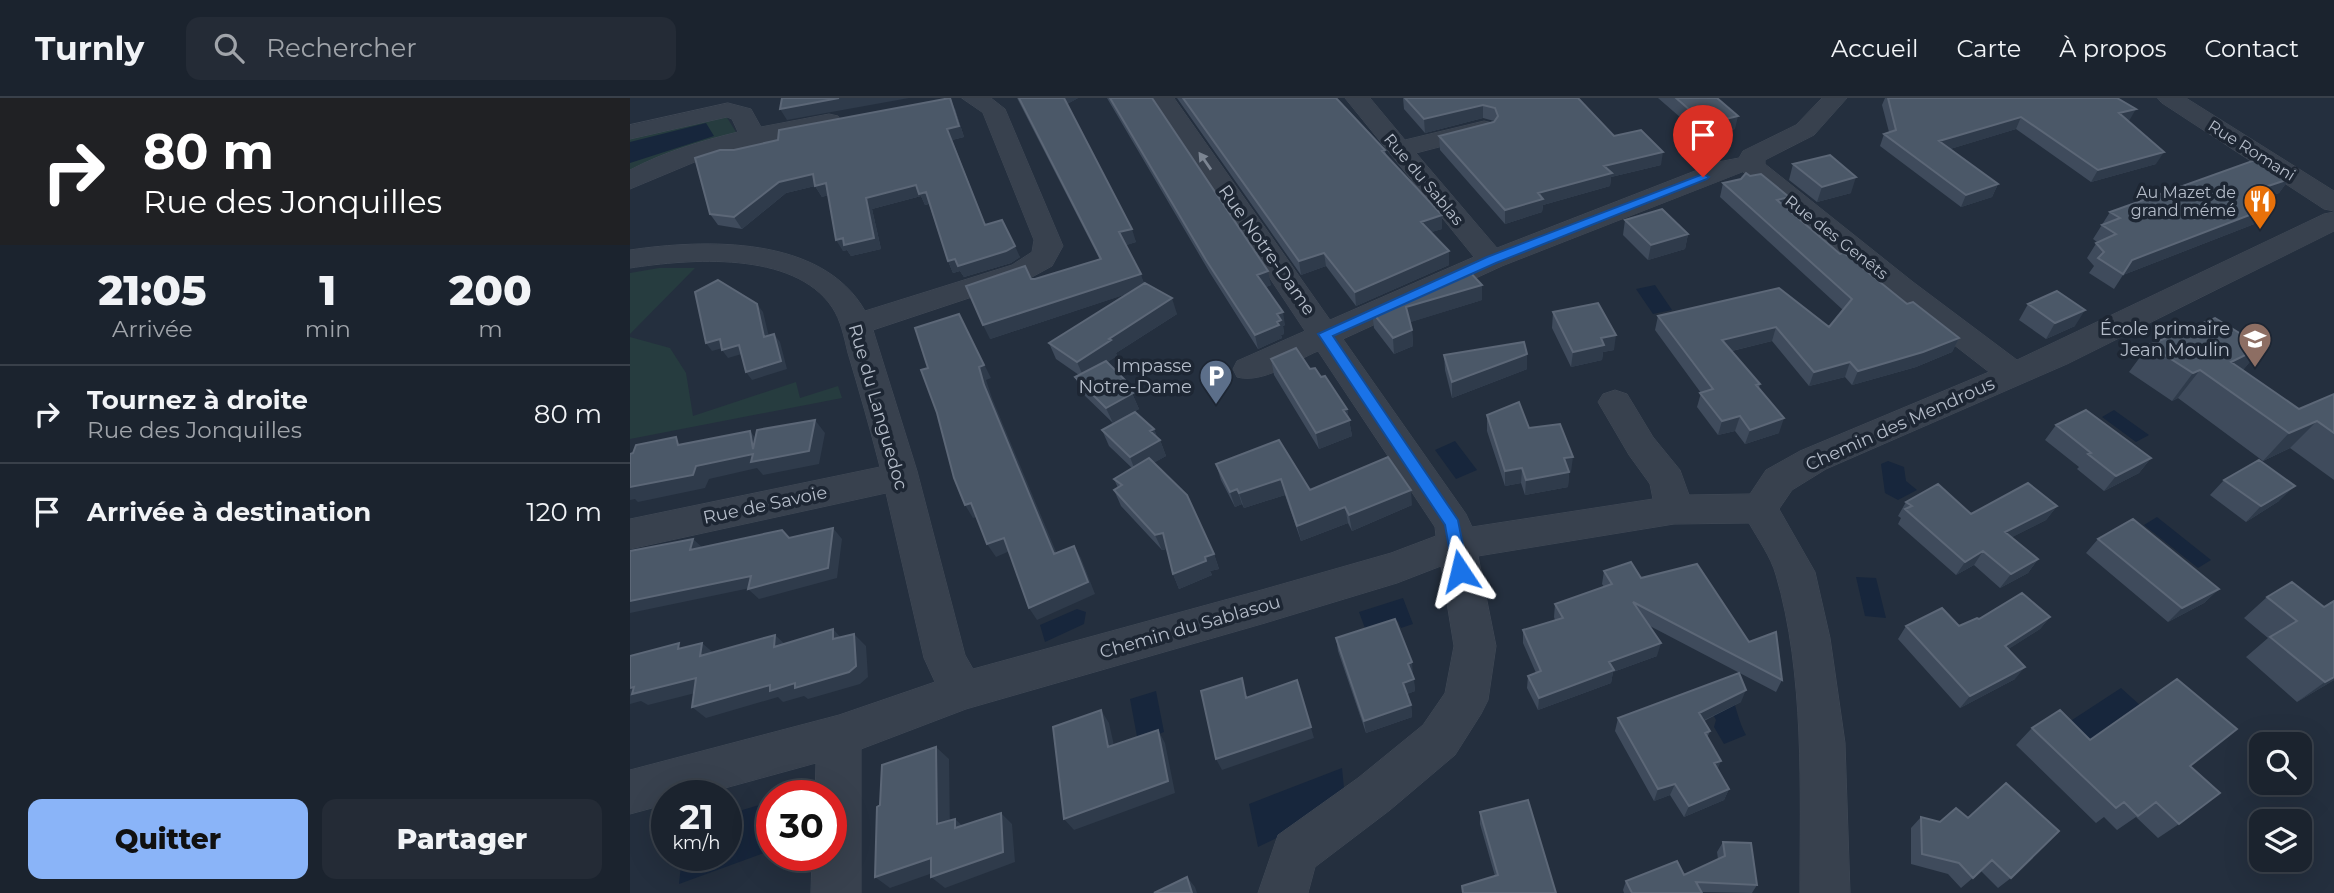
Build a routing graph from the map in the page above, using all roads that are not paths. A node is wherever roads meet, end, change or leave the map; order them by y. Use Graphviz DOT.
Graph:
graph roads {
  1 [pos="1162,98"];
  2 [pos="1357,98"];
  3 [pos="1835,98"];
  4 [pos="2170,98"];
  5 [pos="962,99"];
  6 [pos="745,105"];
  7 [pos="850,117"];
  8 [pos="1484,128"];
  9 [pos="630,132"];
  10 [pos="753,137"];
  11 [pos="1400,149"];
  12 [pos="1750,163"];
  13 [pos="630,181"];
  14 [pos="2334,203"];
  15 [pos="2334,220"];
  16 [pos="630,259"];
  17 [pos="1492,260"];
  18 [pos="855,325"];
  19 [pos="1325,334"];
  20 [pos="1249,369"];
  21 [pos="2014,374"];
  22 [pos="1615,402"];
  23 [pos="900,476"];
  24 [pos="1760,508"];
  25 [pos="1674,509"];
  26 [pos="630,534"];
  27 [pos="1454,545"];
  28 [pos="962,691"];
  29 [pos="839,736"];
  30 [pos="630,792"];
  31 [pos="836,893"];
  32 [pos="1283,893"];
  33 [pos="1825,893"];
  19 -- 1 [label="street, Rue Notre-Dame, one-way"];
  2 -- 11 [label="street, Rue du Sablas"];
  3 -- 12 [label="street"];
  4 -- 14 [label="street, Rue Romani"];
  5 -- 18 [label="street"];
  6 -- 9 [label="street"];
  6 -- 10 [label="street"];
  7 -- 10 [label="street"];
  8 -- 11 [label="street"];
  10 -- 13 [label="street"];
  11 -- 17 [label="street, Rue du Sablas"];
  12 -- 17 [label="street"];
  12 -- 21 [label="street, Rue des Genêts"];
  15 -- 21 [label="street, Chemin des Mendrous"];
  16 -- 18 [label="street, Rue du Languedoc"];
  17 -- 19 [label="street"];
  18 -- 23 [label="street, Rue du Languedoc"];
  19 -- 20 [label="street"];
  19 -- 27 [label="street, Rue Notre-Dame"];
  21 -- 24 [label="street, Chemin des Mendrous"];
  22 -- 25 [label="street"];
  23 -- 26 [label="street, Rue de Savoie"];
  23 -- 28 [label="street, Rue du Languedoc"];
  24 -- 25 [label="street, Chemin du Sablasou"];
  24 -- 33 [label="street"];
  25 -- 27 [label="street, Chemin du Sablasou"];
  27 -- 28 [label="street, Chemin du Sablasou"];
  27 -- 32 [label="street, Rue Notre-Dame"];
  28 -- 29 [label="street, Chemin du Sablasou"];
  29 -- 30 [label="street, Chemin du Sablasou"];
  29 -- 31 [label="street"];
}
